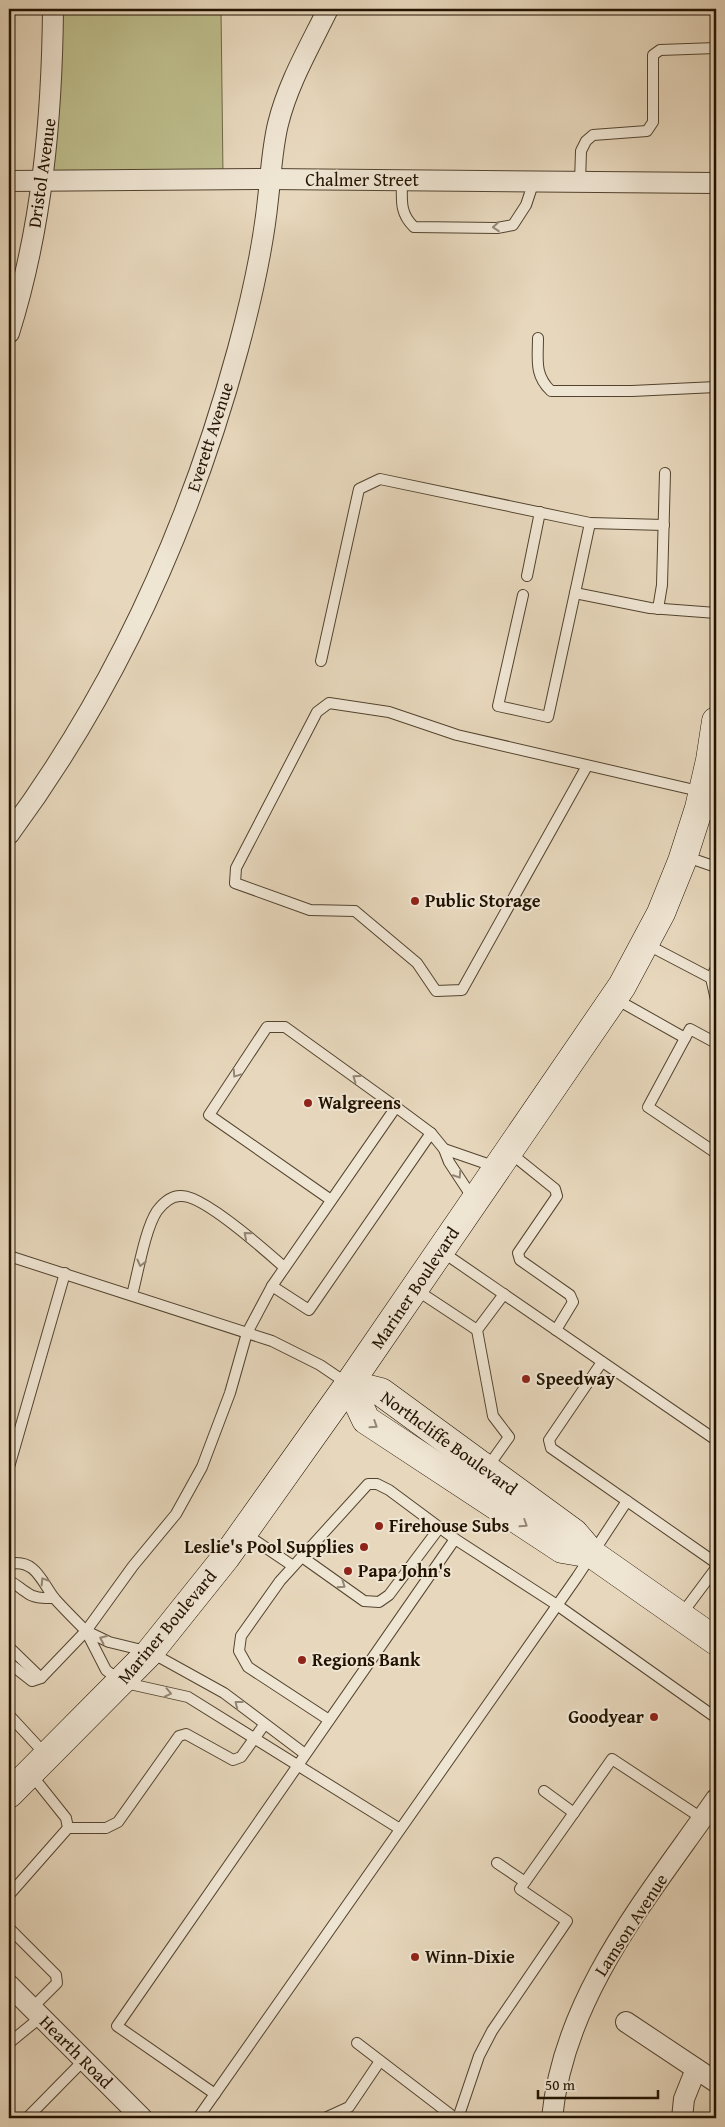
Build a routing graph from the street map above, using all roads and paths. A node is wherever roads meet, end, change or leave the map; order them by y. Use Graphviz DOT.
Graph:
graph roads {
  1 [pos="53,9"];
  2 [pos="328,9"];
  3 [pos="716,48"];
  4 [pos="269,179"];
  5 [pos="402,180"];
  6 [pos="9,181"];
  7 [pos="534,181"];
  8 [pos="43,182"];
  9 [pos="580,182"];
  10 [pos="716,183"];
  11 [pos="9,334"];
  12 [pos="538,338"];
  13 [pos="716,386"];
  14 [pos="665,473"];
  15 [pos="540,512"];
  16 [pos="590,523"];
  17 [pos="664,525"];
  18 [pos="527,576"];
  19 [pos="575,592"];
  20 [pos="523,596"];
  21 [pos="658,609"];
  22 [pos="716,613"];
  23 [pos="321,661"];
  24 [pos="716,721"];
  25 [pos="587,766"];
  26 [pos="710,793"];
  27 [pos="9,834"];
  28 [pos="684,856"];
  29 [pos="716,867"];
  30 [pos="646,944"];
  31 [pos="716,968"];
  32 [pos="710,978"];
  33 [pos="614,998"];
  34 [pos="716,1000"];
  35 [pos="685,1038"];
  36 [pos="716,1043"];
  37 [pos="396,1107"];
  38 [pos="432,1132"];
  39 [pos="444,1148"];
  40 [pos="716,1153"];
  41 [pos="503,1160"];
  42 [pos="331,1200"];
  43 [pos="474,1201"];
  44 [pos="441,1250"];
  45 [pos="9,1256"];
  46 [pos="284,1267"];
  47 [pos="65,1273"];
  48 [pos="272,1286"];
  49 [pos="414,1289"];
  50 [pos="504,1294"];
  51 [pos="132,1295"];
  52 [pos="476,1330"];
  53 [pos="556,1330"];
  54 [pos="247,1333"];
  55 [pos="602,1362"];
  56 [pos="349,1384"];
  57 [pos="716,1440"];
  58 [pos="9,1467"];
  59 [pos="486,1469"];
  60 [pos="627,1501"];
  61 [pos="440,1528"];
  62 [pos="243,1533"];
  63 [pos="455,1539"];
  64 [pos="592,1554"];
  65 [pos="302,1557"];
  66 [pos="9,1564"];
  67 [pos="716,1564"];
  68 [pos="294,1566"];
  69 [pos="716,1568"];
  70 [pos="9,1581"];
  71 [pos="54,1598"];
  72 [pos="557,1605"];
  73 [pos="680,1616"];
  74 [pos="86,1631"];
  75 [pos="716,1641"];
  76 [pos="9,1646"];
  77 [pos="150,1652"];
  78 [pos="10,1668"];
  79 [pos="40,1678"];
  80 [pos="121,1682"];
  81 [pos="9,1716"];
  82 [pos="715,1716"];
  83 [pos="329,1720"];
  84 [pos="264,1724"];
  85 [pos="254,1738"];
  86 [pos="305,1754"];
  87 [pos="38,1764"];
  88 [pos="297,1766"];
  89 [pos="544,1791"];
  90 [pos="9,1794"];
  91 [pos="716,1799"];
  92 [pos="574,1813"];
  93 [pos="702,1819"];
  94 [pos="68,1828"];
  95 [pos="400,1829"];
  96 [pos="497,1863"];
  97 [pos="525,1882"];
  98 [pos="9,1895"];
  99 [pos="9,1928"];
  100 [pos="9,1985"];
  101 [pos="37,2013"];
  102 [pos="626,2022"];
  103 [pos="357,2043"];
  104 [pos="9,2044"];
  105 [pos="84,2060"];
  106 [pos="380,2061"];
  107 [pos="696,2069"];
  108 [pos="716,2082"];
  109 [pos="215,2094"];
  110 [pos="139,2117"];
  111 [pos="27,2118"];
  112 [pos="198,2118"];
  113 [pos="325,2118"];
  114 [pos="456,2118"];
  115 [pos="552,2118"];
  116 [pos="682,2118"];
  1 -- 8 [label="street, Dristol Avenue"];
  2 -- 4 [label="street, Everett Avenue"];
  3 -- 9 [label="lane"];
  4 -- 5 [label="street, Chalmer Street"];
  4 -- 8 [label="street, Chalmer Street"];
  4 -- 27 [label="street, Everett Avenue"];
  5 -- 7 [label="street, Chalmer Street"];
  7 -- 5 [label="lane, one-way"];
  6 -- 8 [label="street, Chalmer Street"];
  7 -- 9 [label="street, Chalmer Street"];
  8 -- 11 [label="street, Dristol Avenue"];
  9 -- 10 [label="street, Chalmer Street"];
  12 -- 13 [label="lane"];
  14 -- 17 [label="lane"];
  15 -- 16 [label="lane"];
  15 -- 18 [label="lane"];
  15 -- 23 [label="lane"];
  16 -- 17 [label="lane"];
  16 -- 19 [label="lane"];
  17 -- 21 [label="lane"];
  19 -- 20 [label="lane"];
  19 -- 21 [label="lane"];
  21 -- 22 [label="lane"];
  24 -- 26 [label="main road, Mariner Boulevard"];
  25 -- 25 [label="lane"];
  25 -- 26 [label="lane"];
  26 -- 28 [label="main road, Mariner Boulevard"];
  28 -- 29 [label="lane"];
  28 -- 30 [label="main road, Mariner Boulevard"];
  30 -- 32 [label="lane"];
  30 -- 33 [label="main road, Mariner Boulevard"];
  31 -- 32 [label="lane"];
  32 -- 34 [label="lane"];
  33 -- 35 [label="lane"];
  33 -- 41 [label="main road, Mariner Boulevard"];
  35 -- 36 [label="lane"];
  35 -- 40 [label="lane"];
  37 -- 38 [label="lane"];
  37 -- 42 [label="lane"];
  37 -- 42 [label="lane, one-way"];
  38 -- 39 [label="lane"];
  38 -- 48 [label="lane"];
  39 -- 41 [label="lane"];
  39 -- 43 [label="lane, one-way"];
  41 -- 43 [label="main road, Mariner Boulevard"];
  41 -- 53 [label="lane"];
  42 -- 46 [label="lane"];
  43 -- 44 [label="main road, Mariner Boulevard"];
  44 -- 49 [label="main road, Mariner Boulevard"];
  44 -- 50 [label="lane"];
  45 -- 47 [label="lane"];
  46 -- 48 [label="lane"];
  46 -- 51 [label="lane, one-way"];
  47 -- 51 [label="lane"];
  47 -- 58 [label="lane"];
  48 -- 54 [label="lane"];
  49 -- 52 [label="lane"];
  49 -- 56 [label="main road, Mariner Boulevard"];
  50 -- 52 [label="lane"];
  50 -- 53 [label="lane"];
  51 -- 54 [label="lane"];
  52 -- 59 [label="lane"];
  53 -- 55 [label="lane"];
  54 -- 56 [label="lane"];
  54 -- 74 [label="lane"];
  55 -- 57 [label="lane"];
  55 -- 60 [label="lane"];
  56 -- 59 [label="main road, Northcliffe Boulevard"];
  56 -- 62 [label="main road, Mariner Boulevard"];
  56 -- 64 [label="main road, Northcliffe Boulevard, one-way"];
  59 -- 64 [label="main road, Northcliffe Boulevard"];
  60 -- 64 [label="lane"];
  60 -- 67 [label="lane"];
  61 -- 63 [label="lane"];
  61 -- 65 [label="lane"];
  65 -- 61 [label="lane, one-way"];
  62 -- 68 [label="lane"];
  62 -- 77 [label="main road, Mariner Boulevard"];
  63 -- 72 [label="lane"];
  63 -- 83 [label="lane"];
  64 -- 72 [label="lane"];
  64 -- 73 [label="main road, Northcliffe Boulevard"];
  65 -- 68 [label="lane"];
  71 -- 66 [label="lane, one-way"];
  68 -- 83 [label="lane"];
  69 -- 73 [label="lane"];
  70 -- 71 [label="lane"];
  71 -- 74 [label="lane"];
  72 -- 82 [label="lane"];
  72 -- 95 [label="lane"];
  73 -- 75 [label="main road, Northcliffe Boulevard"];
  77 -- 74 [label="lane, one-way"];
  74 -- 79 [label="lane"];
  74 -- 80 [label="lane"];
  76 -- 79 [label="lane"];
  77 -- 80 [label="main road, Mariner Boulevard"];
  84 -- 77 [label="lane, one-way"];
  78 -- 79 [label="lane"];
  80 -- 85 [label="lane, one-way"];
  80 -- 87 [label="main road, Mariner Boulevard"];
  81 -- 87 [label="lane"];
  83 -- 86 [label="lane"];
  84 -- 85 [label="lane"];
  84 -- 86 [label="lane"];
  85 -- 88 [label="lane"];
  85 -- 94 [label="lane"];
  86 -- 88 [label="lane"];
  87 -- 90 [label="main road, Mariner Boulevard"];
  87 -- 94 [label="lane"];
  88 -- 95 [label="lane"];
  88 -- 109 [label="lane"];
  89 -- 92 [label="lane"];
  91 -- 93 [label="street, Lamson Avenue"];
  92 -- 93 [label="lane"];
  92 -- 97 [label="lane"];
  93 -- 115 [label="street, Lamson Avenue"];
  94 -- 98 [label="lane"];
  95 -- 109 [label="lane"];
  96 -- 97 [label="lane"];
  97 -- 114 [label="lane"];
  99 -- 101 [label="lane"];
  100 -- 101 [label="street, Hearth Road"];
  101 -- 104 [label="lane"];
  101 -- 105 [label="street, Hearth Road"];
  102 -- 107 [label="street"];
  103 -- 106 [label="lane"];
  105 -- 110 [label="street, Hearth Road"];
  105 -- 111 [label="lane"];
  106 -- 113 [label="lane"];
  106 -- 114 [label="lane"];
  107 -- 108 [label="street"];
  107 -- 116 [label="street"];
  109 -- 112 [label="lane"];
}
